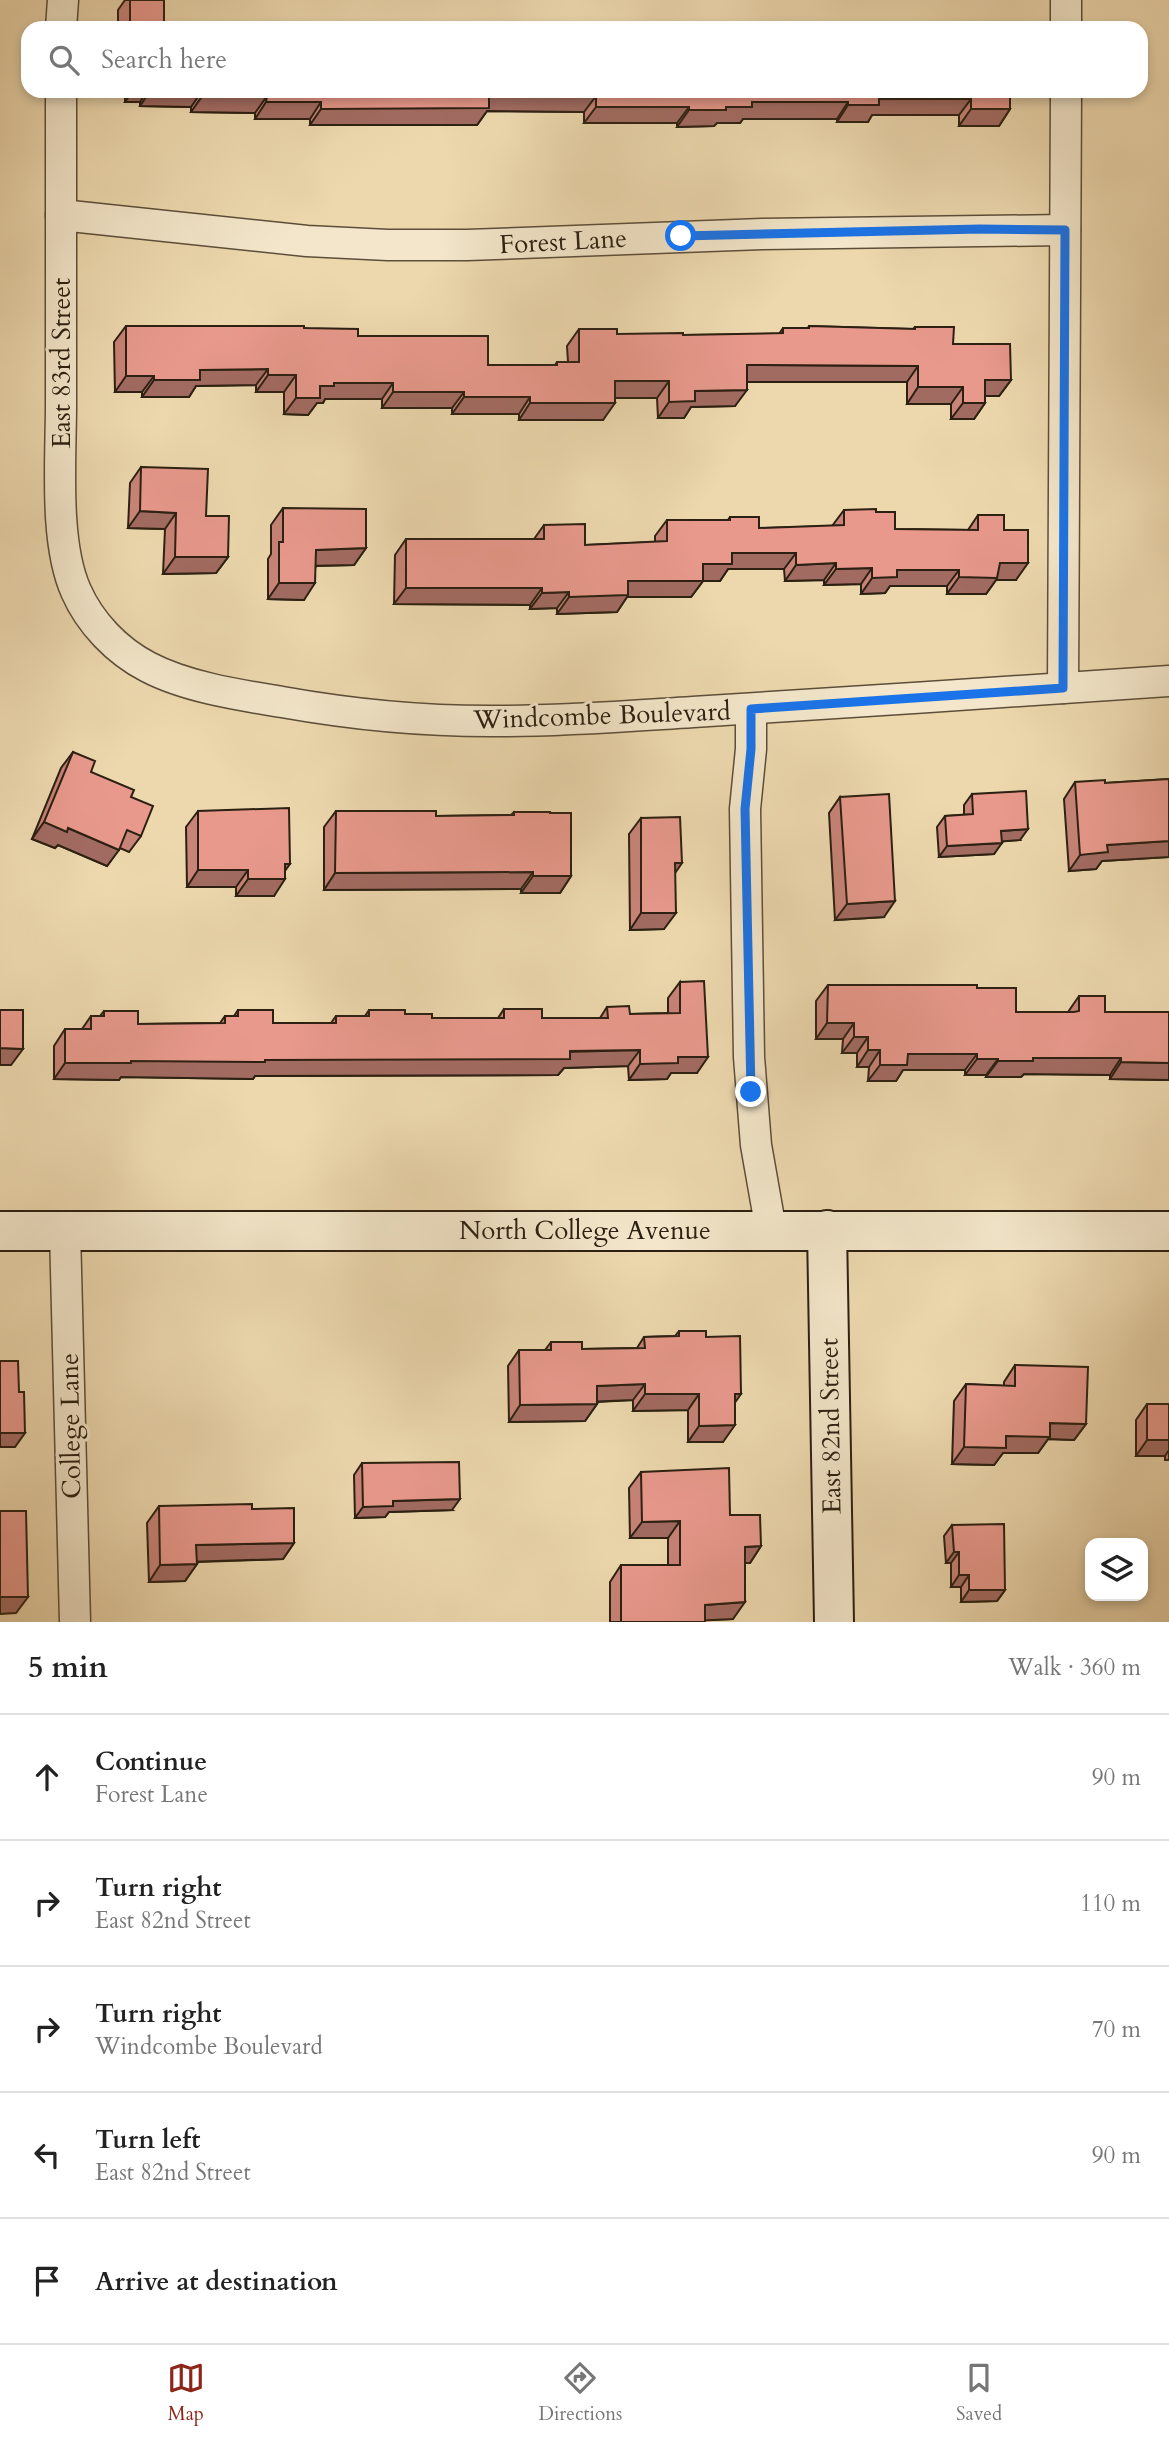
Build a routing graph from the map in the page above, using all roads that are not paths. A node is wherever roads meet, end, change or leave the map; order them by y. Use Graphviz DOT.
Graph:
graph roads {
  1 [pos="63,0"];
  2 [pos="1066,0"];
  3 [pos="62,21"];
  4 [pos="1066,21"];
  5 [pos="61,98"];
  6 [pos="1066,98"];
  7 [pos="61,215"];
  8 [pos="1065,230"];
  9 [pos="98,626"];
  10 [pos="1169,681"];
  11 [pos="1063,688"];
  12 [pos="751,709"];
  13 [pos="771,1230"];
  14 [pos="827,1230"];
  15 [pos="0,1231"];
  16 [pos="65,1231"];
  17 [pos="1169,1231"];
  18 [pos="75,1622"];
  19 [pos="834,1622"];
  1 -- 3 [label="street"];
  2 -- 4 [label="street"];
  5 -- 7 [label="street, East 83rd Street"];
  6 -- 8 [label="street"];
  7 -- 8 [label="street, Forest Lane"];
  7 -- 9 [label="street, East 83rd Street"];
  8 -- 11 [label="street"];
  9 -- 12 [label="street, Windcombe Boulevard"];
  10 -- 11 [label="street, Windcombe Boulevard"];
  11 -- 12 [label="street, Windcombe Boulevard"];
  12 -- 13 [label="street"];
  13 -- 14 [label="main road, North College Avenue"];
  13 -- 16 [label="main road, North College Avenue"];
  14 -- 17 [label="main road, North College Avenue"];
  14 -- 19 [label="main road, East 82nd Street"];
  15 -- 16 [label="main road, North College Avenue"];
  16 -- 18 [label="street, College Lane"];
}
